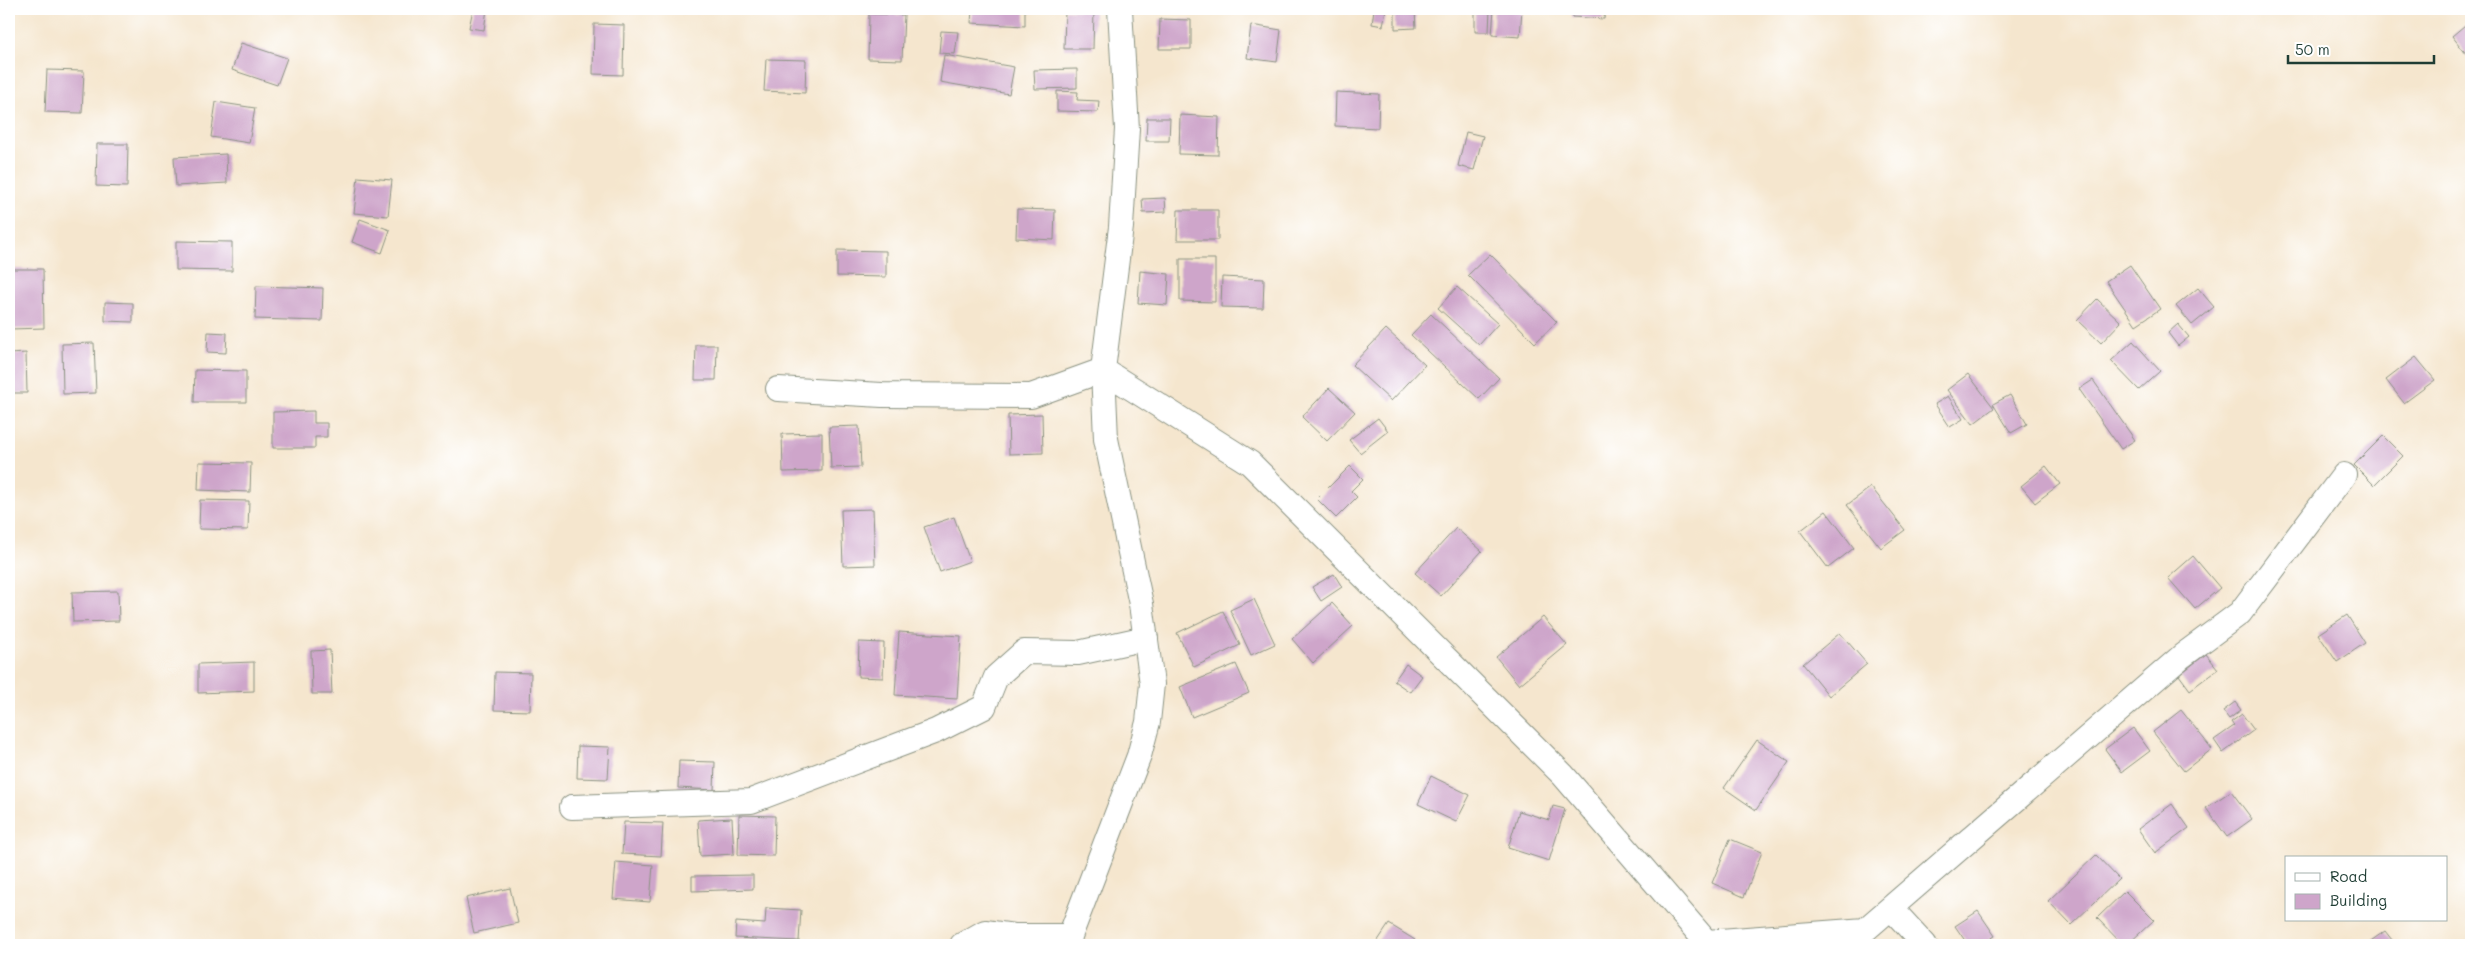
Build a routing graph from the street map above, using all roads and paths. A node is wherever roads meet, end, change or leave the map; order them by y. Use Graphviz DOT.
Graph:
graph roads {
  1 [pos="1120,9"];
  2 [pos="1103,370"];
  3 [pos="778,389"];
  4 [pos="2344,474"];
  5 [pos="1146,638"];
  6 [pos="572,807"];
  7 [pos="1891,908"];
  8 [pos="1070,941"];
  9 [pos="1708,944"];
  10 [pos="962,945"];
  11 [pos="1925,945"];
  1 -- 2 [label="street"];
  2 -- 3 [label="street"];
  2 -- 5 [label="street"];
  2 -- 9 [label="street"];
  4 -- 7 [label="street"];
  5 -- 6 [label="street"];
  5 -- 8 [label="street"];
  7 -- 9 [label="street"];
  7 -- 11 [label="street"];
  8 -- 10 [label="street"];
}
